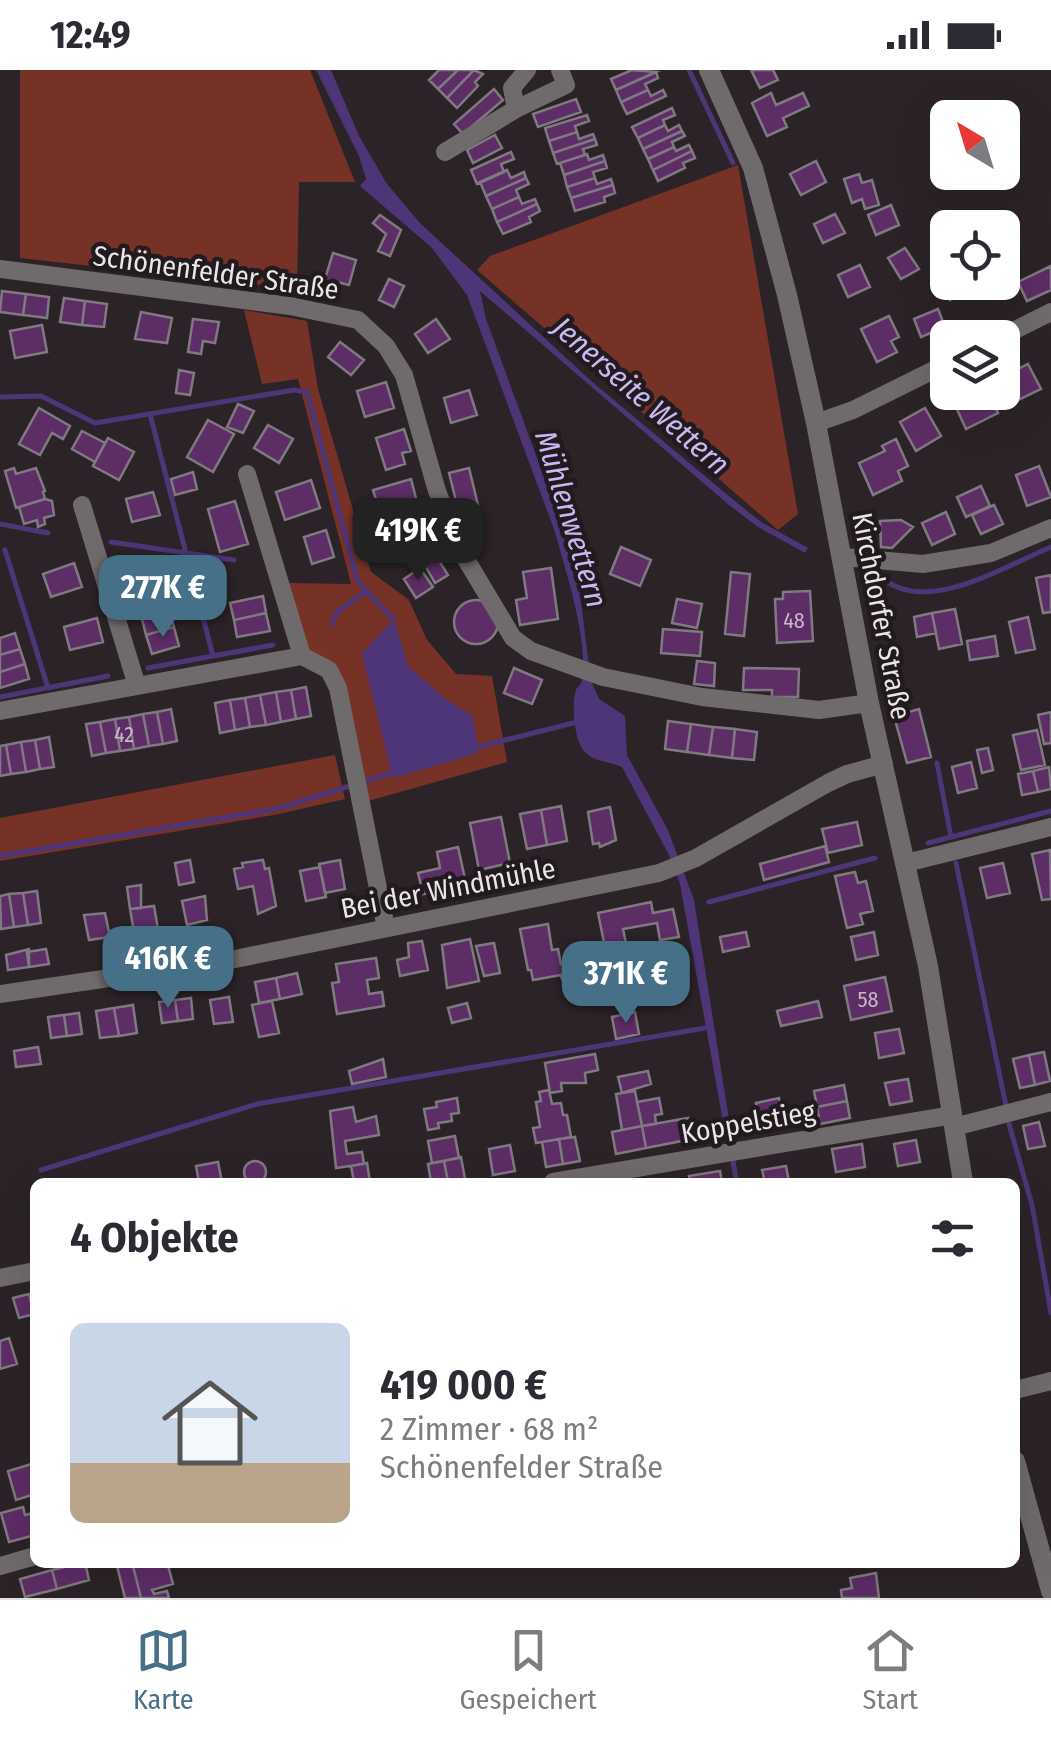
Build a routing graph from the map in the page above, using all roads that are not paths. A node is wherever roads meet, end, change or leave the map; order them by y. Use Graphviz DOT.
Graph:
graph roads {
  1 [pos="527,70"];
  2 [pos="560,70"];
  3 [pos="709,70"];
  4 [pos="516,109"];
  5 [pos="445,152"];
  6 [pos="0,269"];
  7 [pos="1051,312"];
  8 [pos="1020,328"];
  9 [pos="930,372"];
  10 [pos="816,423"];
  11 [pos="247,474"];
  12 [pos="82,505"];
  13 [pos="1051,528"];
  14 [pos="842,557"];
  15 [pos="302,656"];
  16 [pos="137,686"];
  17 [pos="869,702"];
  18 [pos="0,711"];
  19 [pos="884,764"];
  20 [pos="1051,827"];
  21 [pos="906,862"];
  22 [pos="386,928"];
  23 [pos="0,994"];
  24 [pos="1051,1102"];
  25 [pos="954,1121"];
  26 [pos="576,1178"];
  27 [pos="962,1178"];
  28 [pos="30,1272"];
  29 [pos="0,1278"];
  30 [pos="1051,1381"];
  31 [pos="1020,1389"];
  32 [pos="1020,1480"];
  33 [pos="30,1557"];
  34 [pos="0,1566"];
  35 [pos="1051,1591"];
  1 -- 4 [label="street"];
  2 -- 4 [label="street"];
  3 -- 10 [label="street, Kirchdorfer Straße"];
  4 -- 5 [label="street"];
  6 -- 17 [label="street, Schönenfelder Straße"];
  7 -- 8 [label="street"];
  9 -- 10 [label="street"];
  10 -- 14 [label="street, Kirchdorfer Straße"];
  11 -- 15 [label="street"];
  12 -- 16 [label="street"];
  13 -- 14 [label="street"];
  14 -- 17 [label="street, Kirchdorfer Straße"];
  15 -- 16 [label="street"];
  15 -- 22 [label="street"];
  16 -- 18 [label="street"];
  17 -- 19 [label="street, Kirchdorfer Straße"];
  19 -- 21 [label="street, Kirchdorfer Straße"];
  19 -- 22 [label="street, Bei der Windmühle"];
  20 -- 21 [label="street"];
  21 -- 25 [label="street, Kirchdorfer Straße"];
  22 -- 23 [label="street, Bei der Windmühle"];
  24 -- 25 [label="street, Koppelstieg"];
  25 -- 26 [label="street, Koppelstieg"];
  25 -- 27 [label="street, Kirchdorfer Straße"];
  28 -- 29 [label="street"];
  30 -- 31 [label="street"];
  32 -- 35 [label="street"];
  33 -- 34 [label="street"];
}
